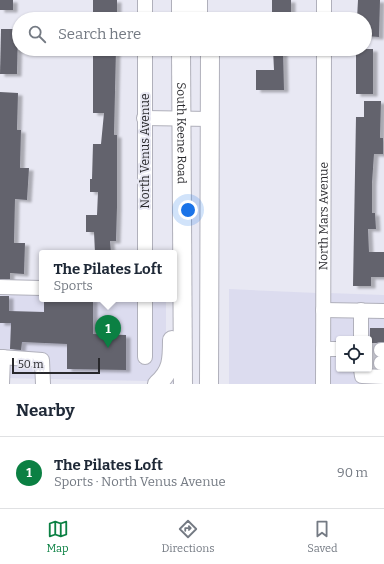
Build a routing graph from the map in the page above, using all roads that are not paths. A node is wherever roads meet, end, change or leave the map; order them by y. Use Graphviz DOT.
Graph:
graph roads {
  1 [pos="145,0"];
  2 [pos="181,0"];
  3 [pos="198,0"];
  4 [pos="210,0"];
  5 [pos="324,0"];
  6 [pos="145,12"];
  7 [pos="181,12"];
  8 [pos="198,12"];
  9 [pos="210,12"];
  10 [pos="324,12"];
  11 [pos="145,56"];
  12 [pos="181,56"];
  13 [pos="204,56"];
  14 [pos="210,56"];
  15 [pos="324,56"];
  16 [pos="210,83"];
  17 [pos="144,118"];
  18 [pos="181,119"];
  19 [pos="210,119"];
  20 [pos="181,181"];
  21 [pos="145,250"];
  22 [pos="172,250"];
  23 [pos="0,287"];
  24 [pos="39,288"];
  25 [pos="145,302"];
  26 [pos="172,302"];
  27 [pos="323,310"];
  28 [pos="361,310"];
  29 [pos="384,311"];
  30 [pos="361,336"];
  31 [pos="323,349"];
  32 [pos="336,349"];
  33 [pos="1,357"];
  34 [pos="145,357"];
  35 [pos="383,361"];
  36 [pos="372,369"];
  37 [pos="361,372"];
  38 [pos="368,372"];
  39 [pos="204,381"];
  40 [pos="2,384"];
  41 [pos="43,384"];
  42 [pos="157,384"];
  43 [pos="183,384"];
  44 [pos="323,384"];
  1 -- 6 [label="street"];
  2 -- 7 [label="main road"];
  3 -- 8 [label="main road"];
  4 -- 9 [label="main road"];
  5 -- 10 [label="street"];
  11 -- 17 [label="street, North Venus Avenue"];
  12 -- 18 [label="main road, South Keene Road"];
  13 -- 16 [label="main road"];
  14 -- 16 [label="main road"];
  15 -- 27 [label="street, North Mars Avenue"];
  16 -- 19 [label="main road"];
  17 -- 18 [label="street"];
  17 -- 21 [label="street, North Venus Avenue"];
  18 -- 19 [label="street"];
  18 -- 20 [label="main road, South Keene Road"];
  19 -- 39 [label="main road"];
  20 -- 22 [label="main road"];
  20 -- 39 [label="main road"];
  20 -- 43 [label="main road, South Keene Road"];
  23 -- 24 [label="street"];
  25 -- 34 [label="street"];
  26 -- 42 [label="main road"];
  27 -- 28 [label="street"];
  27 -- 31 [label="street, North Mars Avenue"];
  28 -- 29 [label="street"];
  28 -- 30 [label="street"];
  31 -- 32 [label="street"];
  31 -- 44 [label="street, North Mars Avenue"];
  33 -- 40 [label="street"];
  33 -- 41 [label="street"];
  35 -- 36 [label="street"];
  37 -- 38 [label="street"];
}
